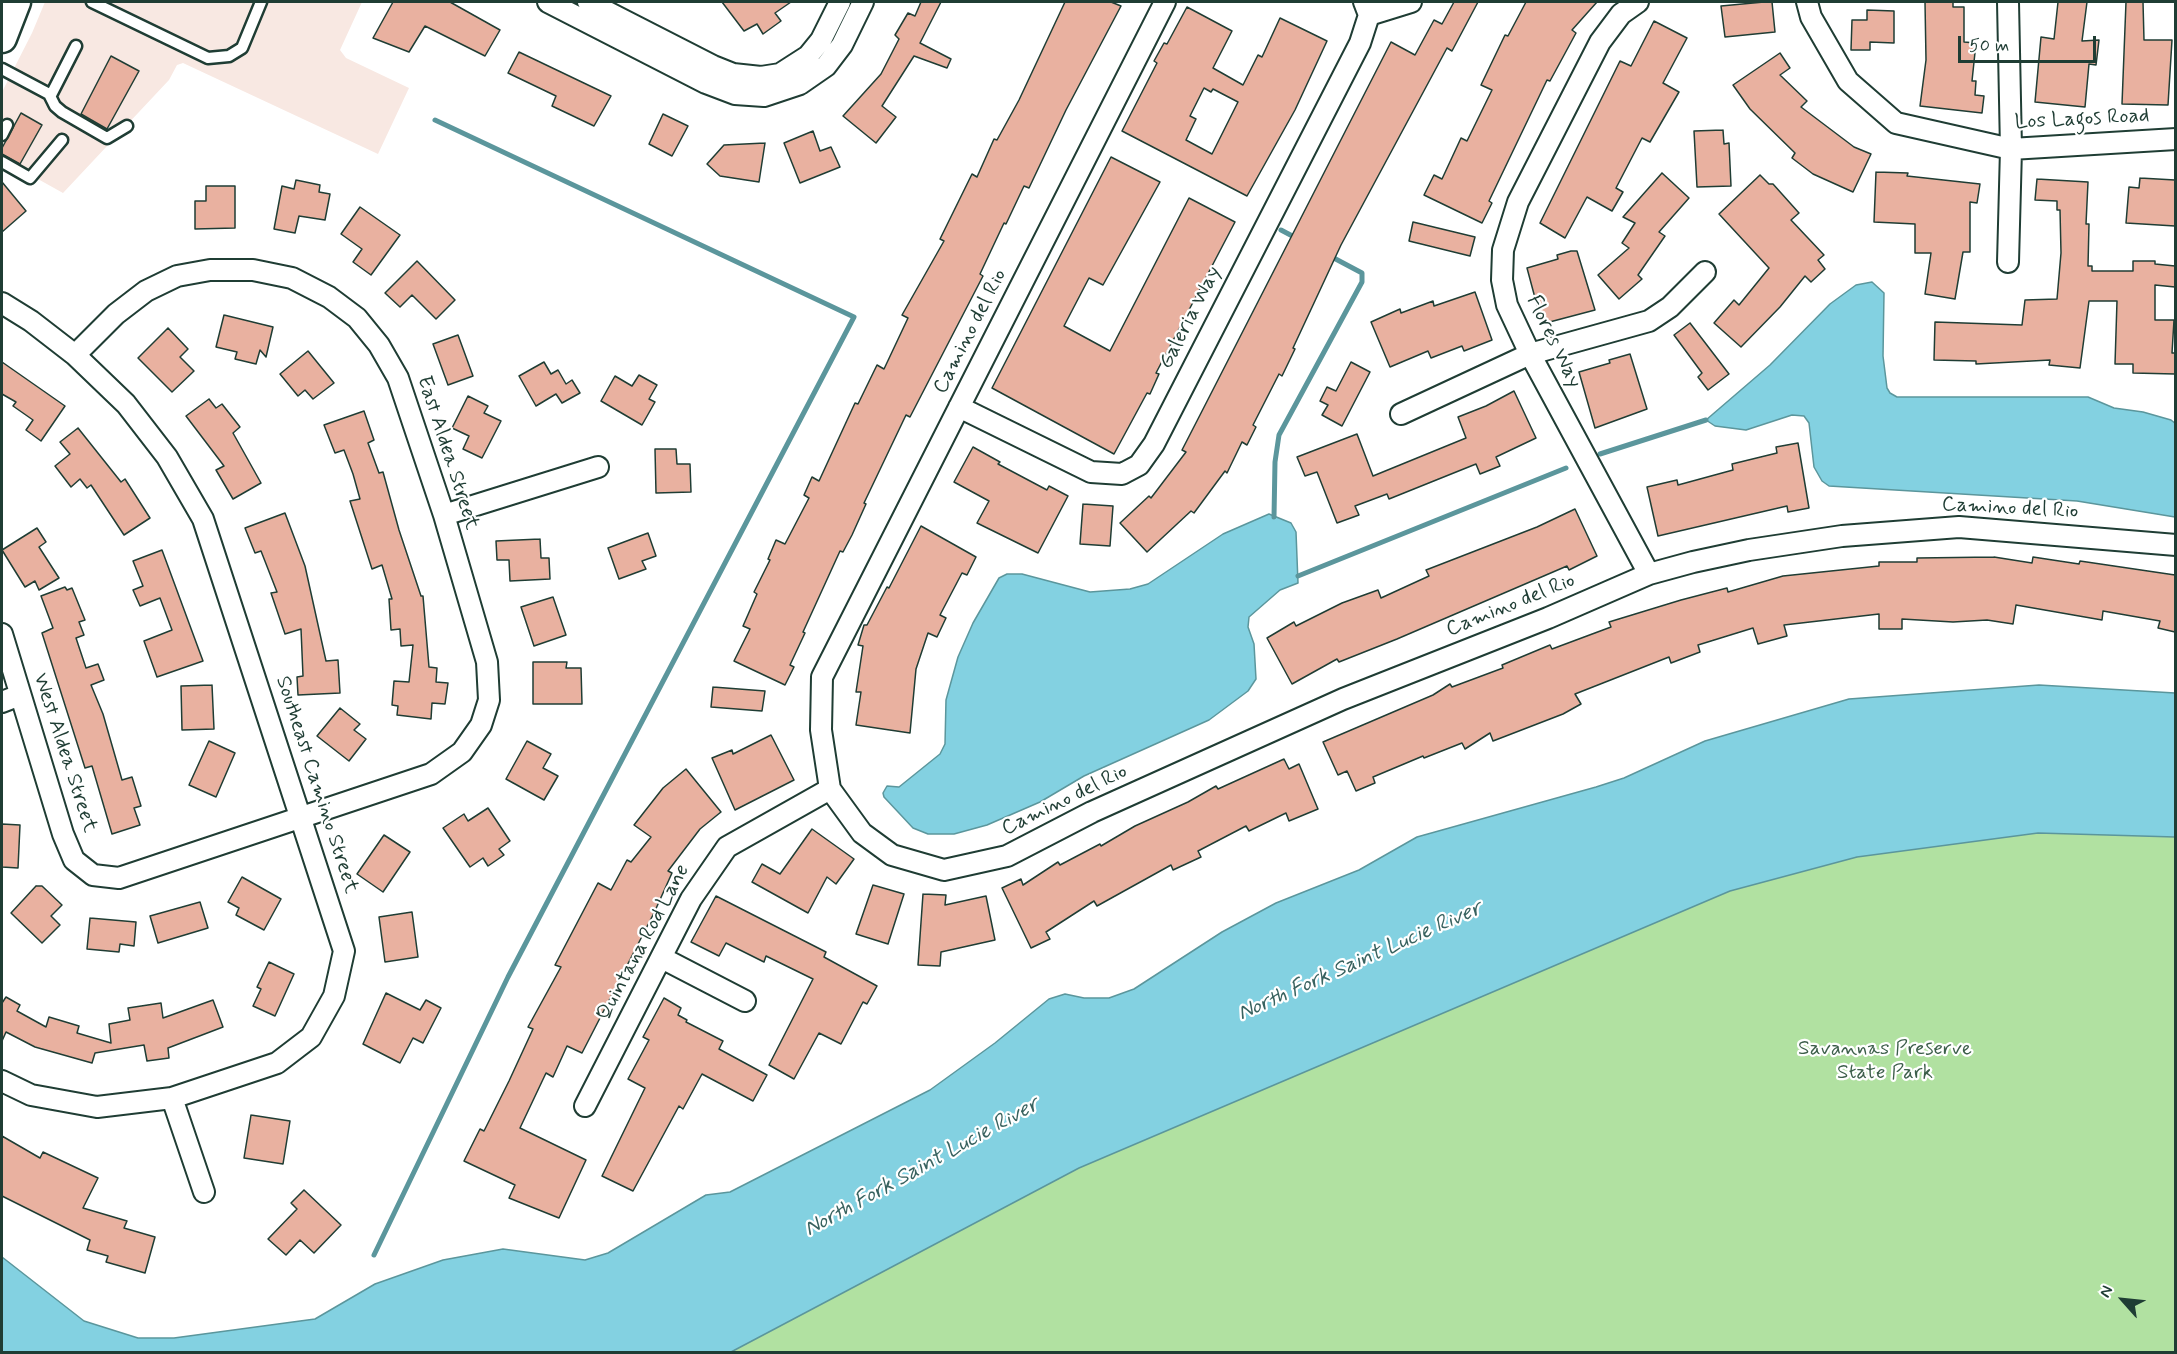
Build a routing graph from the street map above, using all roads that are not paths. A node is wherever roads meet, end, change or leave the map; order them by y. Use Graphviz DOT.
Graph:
graph roads {
  1 [pos="16,2"];
  2 [pos="92,2"];
  3 [pos="261,2"];
  4 [pos="548,2"];
  5 [pos="588,2"];
  6 [pos="840,2"];
  7 [pos="862,2"];
  8 [pos="1165,2"];
  9 [pos="1411,2"];
  10 [pos="1638,2"];
  11 [pos="1807,2"];
  12 [pos="2008,2"];
  13 [pos="1367,8"];
  14 [pos="636,36"];
  15 [pos="2,38"];
  16 [pos="76,46"];
  17 [pos="816,46"];
  18 [pos="831,60"];
  19 [pos="2,69"];
  20 [pos="49,94"];
  21 [pos="8,125"];
  22 [pos="127,126"];
  23 [pos="2,135"];
  24 [pos="2175,139"];
  25 [pos="62,140"];
  26 [pos="2011,148"];
  27 [pos="2,162"];
  28 [pos="2008,262"];
  29 [pos="1705,272"];
  30 [pos="2,303"];
  31 [pos="1530,354"];
  32 [pos="75,355"];
  33 [pos="959,408"];
  34 [pos="1401,414"];
  35 [pos="598,467"];
  36 [pos="444,515"];
  37 [pos="2175,545"];
  38 [pos="1649,574"];
  39 [pos="2,634"];
  40 [pos="11,698"];
  41 [pos="830,789"];
  42 [pos="303,818"];
  43 [pos="662,958"];
  44 [pos="745,1001"];
  45 [pos="2,1081"];
  46 [pos="172,1098"];
  47 [pos="585,1106"];
  48 [pos="204,1192"];
  1 -- 15 [label="main road"];
  2 -- 3 [label="lane"];
  4 -- 14 [label="street"];
  5 -- 14 [label="street"];
  6 -- 17 [label="street"];
  7 -- 18 [label="street"];
  8 -- 33 [label="street, Camino del Rio"];
  9 -- 13 [label="street, Galeria Way"];
  10 -- 31 [label="street, Flores Way"];
  11 -- 26 [label="street, Los Lagos Road"];
  12 -- 26 [label="street"];
  13 -- 33 [label="street, Galeria Way"];
  14 -- 17 [label="street"];
  14 -- 18 [label="street"];
  16 -- 20 [label="lane"];
  17 -- 18 [label="street"];
  19 -- 20 [label="lane"];
  20 -- 22 [label="lane"];
  21 -- 23 [label="lane"];
  24 -- 26 [label="street, Los Lagos Road"];
  25 -- 27 [label="lane"];
  26 -- 28 [label="street"];
  29 -- 31 [label="street"];
  30 -- 32 [label="street, Southeast Camino Street"];
  31 -- 34 [label="street"];
  31 -- 38 [label="street, Flores Way"];
  32 -- 36 [label="street, East Aldea Street"];
  32 -- 42 [label="street, Southeast Camino Street"];
  33 -- 41 [label="street, Camino del Rio"];
  35 -- 36 [label="street"];
  36 -- 42 [label="street, East Aldea Street"];
  37 -- 38 [label="street, Camino del Rio"];
  38 -- 41 [label="street, Camino del Rio"];
  39 -- 40 [label="street, West Aldea Street"];
  40 -- 42 [label="street, West Aldea Street"];
  41 -- 43 [label="street, Quintana Rod Lane"];
  42 -- 46 [label="street, Southeast Camino Street"];
  43 -- 44 [label="street"];
  43 -- 47 [label="street, Quintana Rod Lane"];
  45 -- 46 [label="street, Southeast Camino Street"];
  46 -- 48 [label="street"];
}
